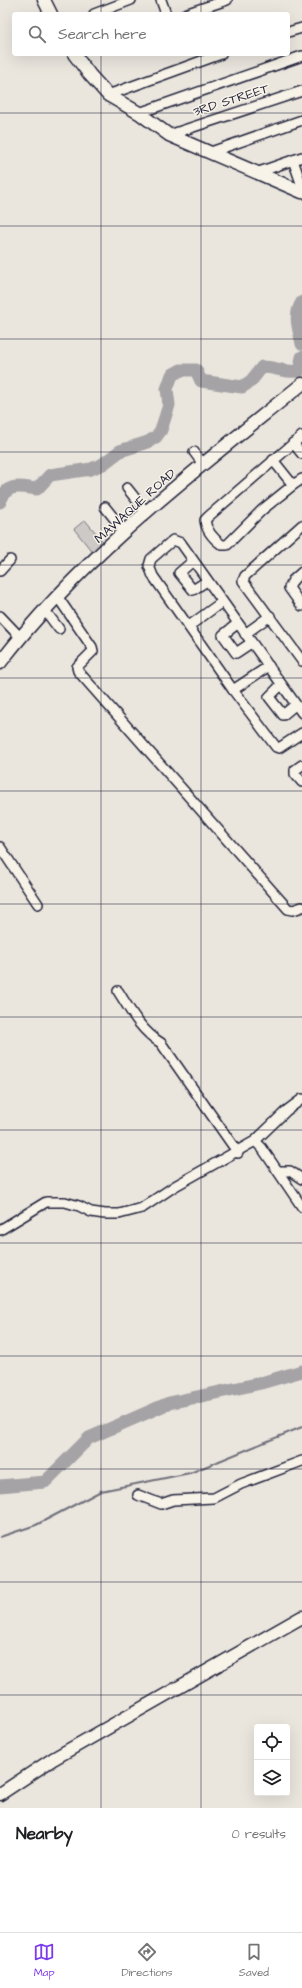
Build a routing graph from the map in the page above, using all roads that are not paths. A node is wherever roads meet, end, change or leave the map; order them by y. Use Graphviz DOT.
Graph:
graph roads {
  1 [pos="44,0"];
  2 [pos="131,0"];
  3 [pos="161,0"];
  4 [pos="227,0"];
  5 [pos="50,12"];
  6 [pos="99,12"];
  7 [pos="165,12"];
  8 [pos="191,12"];
  9 [pos="302,28"];
  10 [pos="290,31"];
  11 [pos="77,56"];
  12 [pos="215,56"];
  13 [pos="302,56"];
  14 [pos="302,91"];
  15 [pos="108,95"];
  16 [pos="139,113"];
  17 [pos="302,120"];
  18 [pos="169,135"];
  19 [pos="211,152"];
  20 [pos="302,157"];
  21 [pos="292,160"];
  22 [pos="256,173"];
  23 [pos="302,186"];
  24 [pos="302,192"];
  25 [pos="302,384"];
  26 [pos="302,436"];
  27 [pos="293,443"];
  28 [pos="194,452"];
  29 [pos="302,454"];
  30 [pos="273,460"];
  31 [pos="203,464"];
  32 [pos="302,479"];
  33 [pos="293,485"];
  34 [pos="127,488"];
  35 [pos="105,507"];
  36 [pos="146,513"];
  37 [pos="302,525"];
  38 [pos="125,532"];
  39 [pos="10,560"];
  40 [pos="193,560"];
  41 [pos="0,571"];
  42 [pos="302,572"];
  43 [pos="207,581"];
  44 [pos="57,596"];
  45 [pos="222,602"];
  46 [pos="302,606"];
  47 [pos="44,610"];
  48 [pos="0,616"];
  49 [pos="270,616"];
  50 [pos="237,624"];
  51 [pos="189,626"];
  52 [pos="59,629"];
  53 [pos="245,634"];
  54 [pos="20,637"];
  55 [pos="251,643"];
  56 [pos="302,661"];
  57 [pos="0,663"];
  58 [pos="268,666"];
  59 [pos="281,685"];
  60 [pos="234,690"];
  61 [pos="295,705"];
  62 [pos="302,713"];
  63 [pos="302,733"];
  64 [pos="302,765"];
  65 [pos="302,782"];
  66 [pos="0,847"];
  67 [pos="38,904"];
  68 [pos="302,907"];
  69 [pos="118,991"];
  70 [pos="302,1099"];
  71 [pos="255,1141"];
  72 [pos="238,1152"];
  73 [pos="278,1171"];
  74 [pos="302,1179"];
  75 [pos="302,1207"];
  76 [pos="0,1230"];
  77 [pos="302,1460"];
  78 [pos="138,1495"];
  79 [pos="302,1617"];
  80 [pos="0,1794"];
  1 -- 5 [label="main road"];
  2 -- 6 [label="street"];
  3 -- 7 [label="street"];
  4 -- 8 [label="street"];
  9 -- 10 [label="street"];
  11 -- 15 [label="main road"];
  12 -- 15 [label="street"];
  13 -- 16 [label="street"];
  14 -- 18 [label="street, 3RD STREET"];
  15 -- 16 [label="main road"];
  16 -- 18 [label="main road"];
  17 -- 19 [label="street"];
  18 -- 19 [label="main road"];
  19 -- 22 [label="main road"];
  20 -- 21 [label="street"];
  21 -- 22 [label="street"];
  21 -- 23 [label="street"];
  22 -- 24 [label="main road"];
  25 -- 31 [label="main road, MAWAQUE ROAD"];
  26 -- 27 [label="street"];
  27 -- 29 [label="street"];
  27 -- 30 [label="street"];
  28 -- 31 [label="street"];
  30 -- 33 [label="street"];
  30 -- 33 [label="street"];
  31 -- 36 [label="main road, MAWAQUE ROAD"];
  32 -- 33 [label="street"];
  34 -- 36 [label="street"];
  35 -- 38 [label="street"];
  36 -- 38 [label="main road, MAWAQUE ROAD"];
  37 -- 49 [label="street"];
  38 -- 44 [label="main road, MAWAQUE ROAD"];
  39 -- 41 [label="street"];
  40 -- 43 [label="street"];
  40 -- 43 [label="street"];
  40 -- 51 [label="street"];
  42 -- 46 [label="street"];
  43 -- 45 [label="street"];
  44 -- 47 [label="main road, MAWAQUE ROAD"];
  44 -- 68 [label="street"];
  45 -- 50 [label="street"];
  45 -- 51 [label="street"];
  47 -- 52 [label="street"];
  47 -- 54 [label="main road, MAWAQUE ROAD"];
  48 -- 54 [label="street"];
  49 -- 53 [label="street"];
  49 -- 56 [label="street"];
  50 -- 53 [label="street"];
  50 -- 55 [label="street"];
  51 -- 60 [label="street"];
  53 -- 55 [label="street"];
  54 -- 57 [label="main road, MAWAQUE ROAD"];
  55 -- 58 [label="street"];
  58 -- 59 [label="street"];
  58 -- 60 [label="street"];
  59 -- 61 [label="street"];
  59 -- 61 [label="street"];
  60 -- 63 [label="street"];
  61 -- 62 [label="street"];
  64 -- 65 [label="street"];
  66 -- 67 [label="street"];
  69 -- 72 [label="street"];
  70 -- 71 [label="street"];
  71 -- 72 [label="street"];
  71 -- 73 [label="street"];
  72 -- 76 [label="street"];
  73 -- 74 [label="street"];
  73 -- 75 [label="street"];
  77 -- 78 [label="street"];
  79 -- 80 [label="main road"];
}
